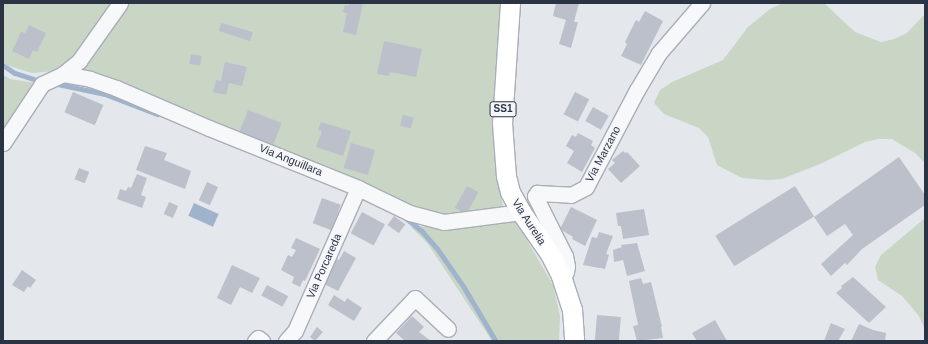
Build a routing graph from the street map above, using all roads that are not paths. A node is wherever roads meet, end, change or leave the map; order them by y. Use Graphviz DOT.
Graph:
graph roads {
  1 [pos="120,3"];
  2 [pos="510,3"];
  3 [pos="702,3"];
  4 [pos="64,74"];
  5 [pos="3,143"];
  6 [pos="355,194"];
  7 [pos="521,212"];
  8 [pos="561,276"];
  9 [pos="448,329"];
  10 [pos="255,341"];
  11 [pos="262,341"];
  12 [pos="286,341"];
  13 [pos="374,341"];
  14 [pos="574,341"];
  1 -- 4 [label="street"];
  2 -- 7 [label="main road, Via Aurelia / SS1"];
  3 -- 8 [label="street, Via Marzano"];
  4 -- 5 [label="street"];
  4 -- 6 [label="street, Via Anguillara"];
  6 -- 7 [label="street, Via Anguillara"];
  6 -- 12 [label="street, Via Porcareda"];
  7 -- 8 [label="main road, Via Aurelia / SS1"];
  8 -- 14 [label="main road, Via Aurelia / SS1"];
  9 -- 13 [label="street"];
  10 -- 11 [label="street"];
}
